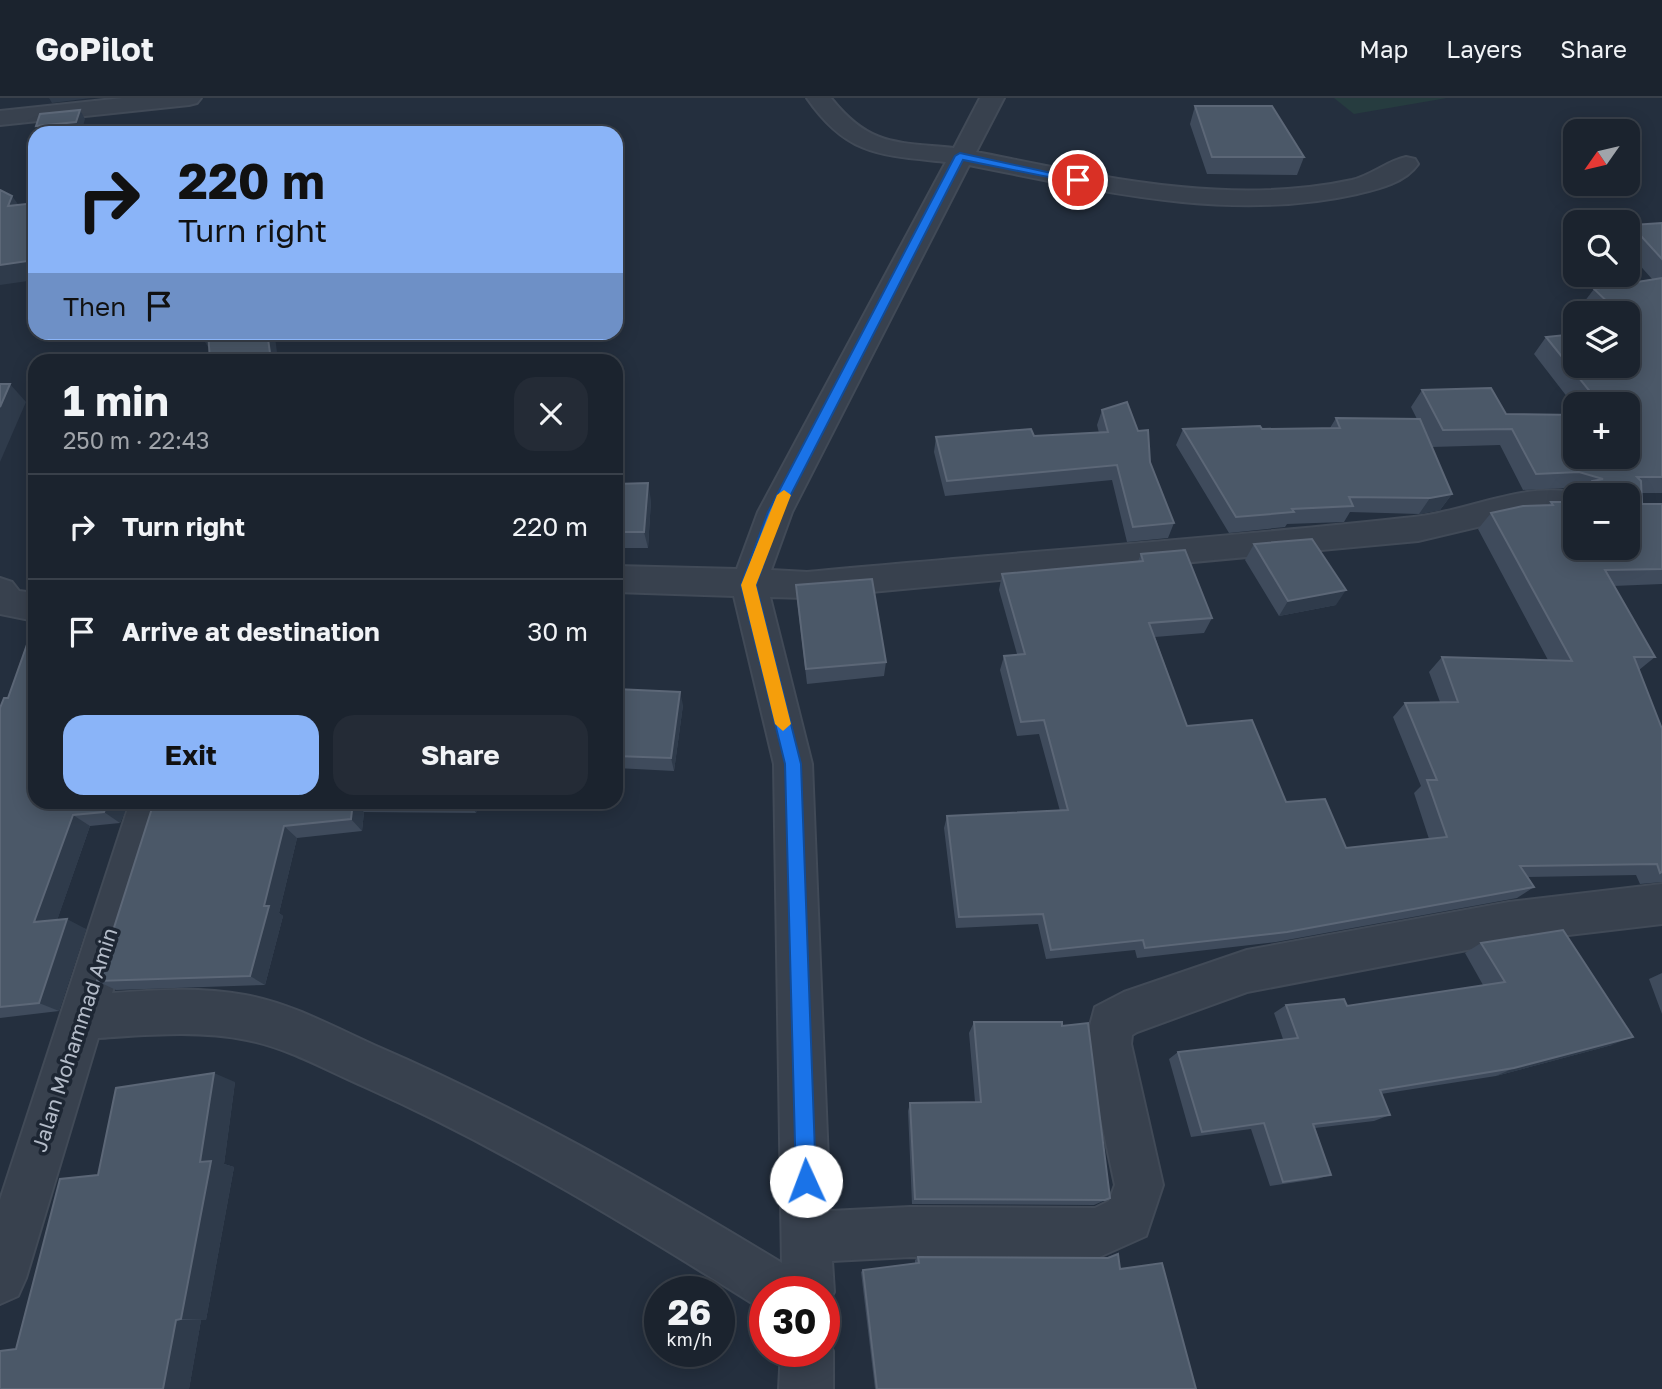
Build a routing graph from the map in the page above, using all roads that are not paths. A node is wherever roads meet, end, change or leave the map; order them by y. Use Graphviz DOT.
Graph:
graph roads {
  1 [pos="190,98"];
  2 [pos="819,98"];
  3 [pos="992,98"];
  4 [pos="0,118"];
  5 [pos="960,156"];
  6 [pos="1406,164"];
  7 [pos="1563,504"];
  8 [pos="623,579"];
  9 [pos="749,585"];
  10 [pos="0,592"];
  11 [pos="28,606"];
  12 [pos="148,809"];
  13 [pos="1662,904"];
  14 [pos="81,1017"];
  15 [pos="808,1237"];
  16 [pos="755,1276"];
  17 [pos="808,1276"];
  18 [pos="0,1278"];
  19 [pos="807,1367"];
  20 [pos="806,1389"];
  1 -- 4 [label="street"];
  2 -- 5 [label="street"];
  3 -- 5 [label="street"];
  5 -- 6 [label="street"];
  5 -- 9 [label="street"];
  7 -- 9 [label="street"];
  8 -- 9 [label="street"];
  9 -- 15 [label="street"];
  10 -- 11 [label="street"];
  12 -- 14 [label="street, Jalan Mohammad Amin"];
  13 -- 15 [label="street"];
  14 -- 16 [label="street"];
  14 -- 18 [label="street, Jalan Mohammad Amin"];
  15 -- 17 [label="street"];
  19 -- 20 [label="street"];
}
